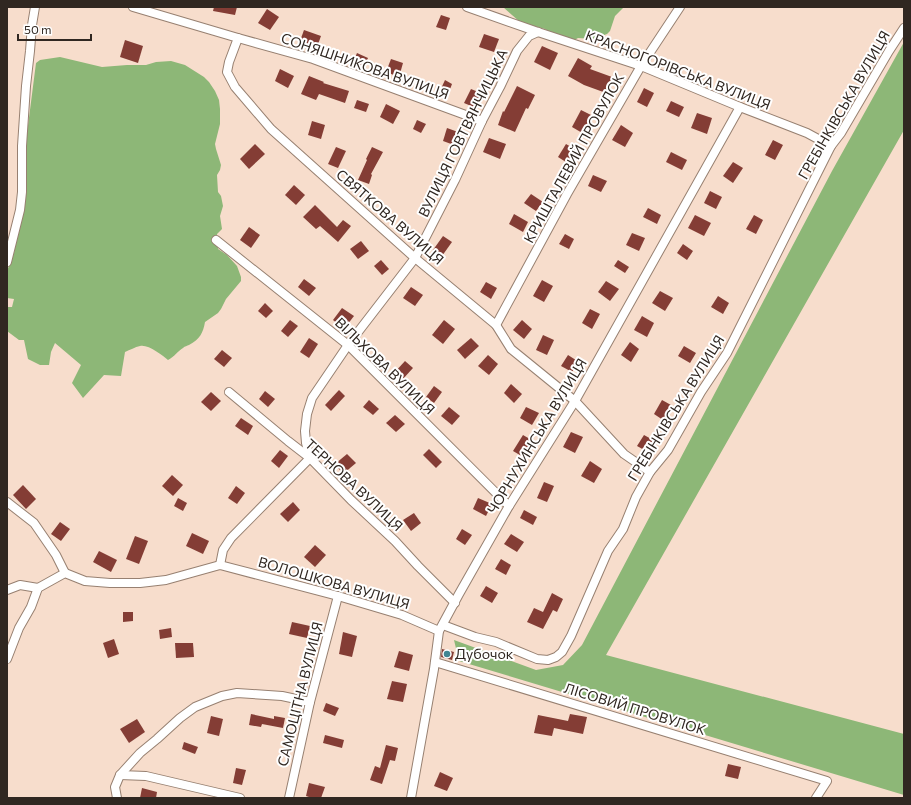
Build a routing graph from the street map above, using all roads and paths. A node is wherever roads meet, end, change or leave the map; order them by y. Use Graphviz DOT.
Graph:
graph roads {
  1 [pos="35,7"];
  2 [pos="133,7"];
  3 [pos="467,7"];
  4 [pos="680,7"];
  5 [pos="904,28"];
  6 [pos="538,32"];
  7 [pos="238,38"];
  8 [pos="641,66"];
  9 [pos="740,107"];
  10 [pos="482,121"];
  11 [pos="831,146"];
  12 [pos="216,240"];
  13 [pos="415,258"];
  14 [pos="7,262"];
  15 [pos="496,325"];
  16 [pos="348,345"];
  17 [pos="229,392"];
  18 [pos="575,401"];
  19 [pos="310,458"];
  20 [pos="650,472"];
  21 [pos="7,502"];
  22 [pos="510,506"];
  23 [pos="220,565"];
  24 [pos="64,573"];
  25 [pos="38,588"];
  26 [pos="7,590"];
  27 [pos="338,596"];
  28 [pos="455,603"];
  29 [pos="441,628"];
  30 [pos="7,659"];
  31 [pos="435,662"];
  32 [pos="310,702"];
  33 [pos="120,775"];
  34 [pos="413,797"];
  35 [pos="117,798"];
  36 [pos="240,798"];
  37 [pos="289,798"];
  38 [pos="816,798"];
  1 -- 14 [label="street"];
  2 -- 7 [label="street"];
  3 -- 6 [label="street, КРАСНОГОРІВСЬКА ВУЛИЦЯ"];
  4 -- 8 [label="street, КРИШТАЛЕВИЙ ПРОВУЛОК"];
  5 -- 11 [label="street, ГРЕБІНКІВСЬКА ВУЛИЦЯ"];
  6 -- 8 [label="street, КРАСНОГОРІВСЬКА ВУЛИЦЯ"];
  6 -- 10 [label="street, ВУЛИЦЯ ГОВТВЯНЧИЦЬКА"];
  7 -- 10 [label="street, СОНЯШНИКОВА ВУЛИЦЯ"];
  7 -- 13 [label="street, СВЯТКОВА ВУЛИЦЯ"];
  8 -- 9 [label="street, КРАСНОГОРІВСЬКА ВУЛИЦЯ"];
  8 -- 15 [label="street, КРИШТАЛЕВИЙ ПРОВУЛОК"];
  9 -- 11 [label="street, КРАСНОГОРІВСЬКА ВУЛИЦЯ"];
  9 -- 18 [label="street, ЧОРНУХИНСЬКА ВУЛИЦЯ"];
  10 -- 13 [label="street, ВУЛИЦЯ ГОВТВЯНЧИЦЬКА"];
  11 -- 20 [label="street, ГРЕБІНКІВСЬКА ВУЛИЦЯ"];
  12 -- 16 [label="street, ВІЛЬХОВА ВУЛИЦЯ"];
  13 -- 15 [label="street, СВЯТКОВА ВУЛИЦЯ"];
  13 -- 16 [label="street, ВУЛИЦЯ ГОВТВЯНЧИЦЬКА"];
  15 -- 18 [label="street, СВЯТКОВА ВУЛИЦЯ"];
  16 -- 19 [label="street, ВУЛИЦЯ ГОВТВЯНЧИЦЬКА"];
  16 -- 22 [label="street, ВІЛЬХОВА ВУЛИЦЯ"];
  17 -- 19 [label="street, ТЕРНОВА ВУЛИЦЯ"];
  18 -- 20 [label="street, СВЯТКОВА ВУЛИЦЯ"];
  18 -- 22 [label="street, ЧОРНУХИНСЬКА ВУЛИЦЯ"];
  19 -- 23 [label="street"];
  19 -- 28 [label="street, ТЕРНОВА ВУЛИЦЯ"];
  20 -- 29 [label="street, ГРЕБІНКІВСЬКА ВУЛИЦЯ"];
  21 -- 24 [label="street"];
  22 -- 28 [label="street, ЧОРНУХИНСЬКА ВУЛИЦЯ"];
  23 -- 24 [label="street"];
  23 -- 27 [label="street, ВОЛОШКОВА ВУЛИЦЯ"];
  24 -- 25 [label="street"];
  25 -- 26 [label="street"];
  25 -- 30 [label="street"];
  27 -- 29 [label="street, ВОЛОШКОВА ВУЛИЦЯ"];
  27 -- 32 [label="street, САМОЦІТНА ВУЛИЦЯ"];
  28 -- 29 [label="street, ЧОРНУХИНСЬКА ВУЛИЦЯ"];
  29 -- 31 [label="street, ЧОРНУХИНСЬКА ВУЛИЦЯ"];
  31 -- 34 [label="street, ЧОРНУХИНСЬКА ВУЛИЦЯ"];
  31 -- 38 [label="street, ЛІСОВИЙ ПРОВУЛОК"];
  32 -- 33 [label="street"];
  32 -- 37 [label="street, САМОЦІТНА ВУЛИЦЯ"];
  33 -- 35 [label="street"];
  33 -- 36 [label="street"];
}
